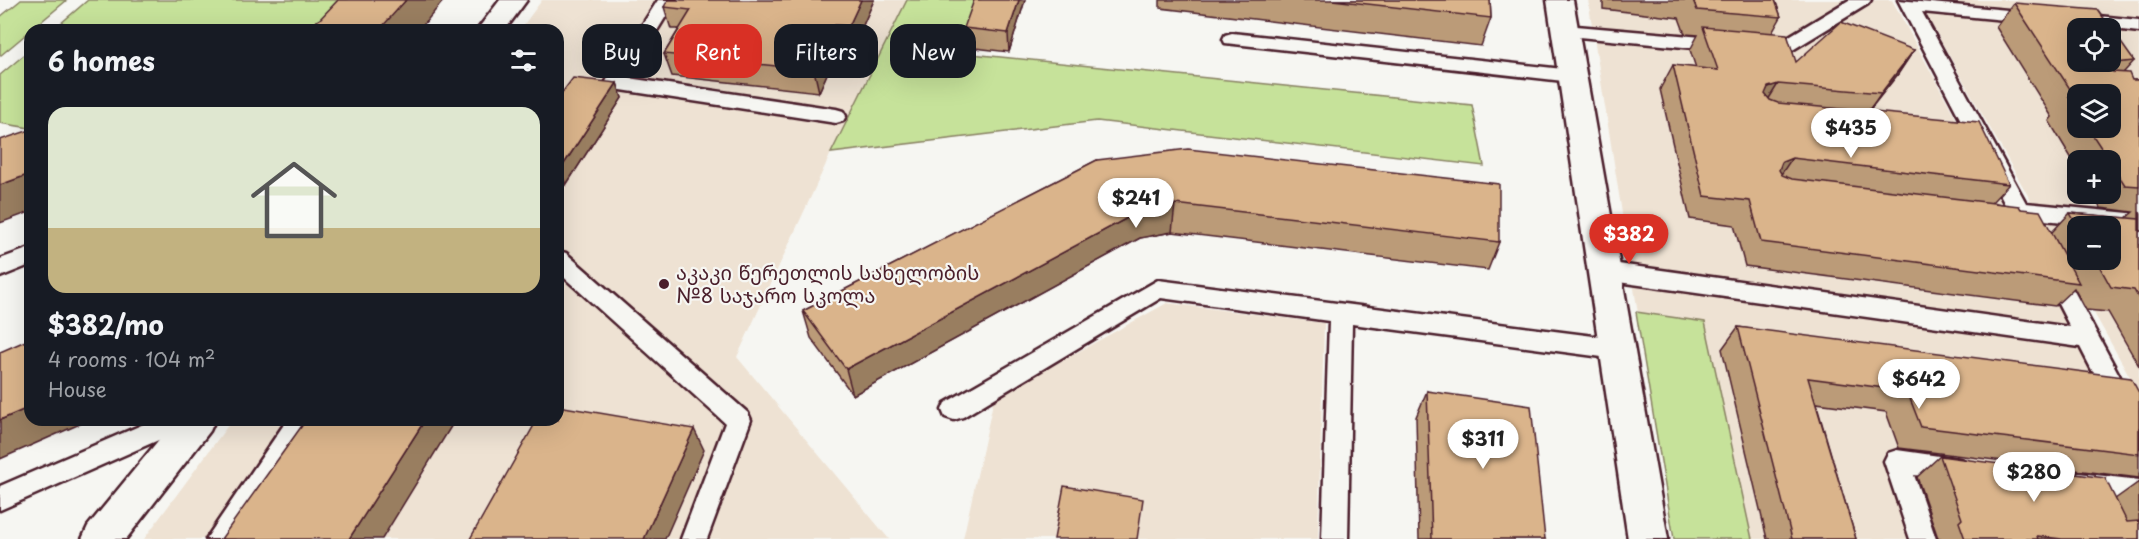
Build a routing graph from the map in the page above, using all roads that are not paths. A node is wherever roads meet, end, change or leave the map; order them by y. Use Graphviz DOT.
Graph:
graph roads {
  1 [pos="514,0"];
  2 [pos="667,0"];
  3 [pos="1862,0"];
  4 [pos="1908,3"];
  5 [pos="1563,16"];
  6 [pos="495,24"];
  7 [pos="2139,26"];
  8 [pos="1232,39"];
  9 [pos="1572,76"];
  10 [pos="836,116"];
  11 [pos="1956,133"];
  12 [pos="1979,135"];
  13 [pos="2015,217"];
  14 [pos="2139,222"];
  15 [pos="24,258"];
  16 [pos="564,264"];
  17 [pos="0,268"];
  18 [pos="1604,271"];
  19 [pos="1341,314"];
  20 [pos="2088,339"];
  21 [pos="1617,349"];
  22 [pos="954,410"];
  23 [pos="165,426"];
  24 [pos="192,426"];
  25 [pos="297,426"];
  26 [pos="2139,436"];
  27 [pos="1981,472"];
  28 [pos="2052,482"];
  29 [pos="2139,492"];
  30 [pos="0,498"];
  31 [pos="102,539"];
  32 [pos="219,539"];
  33 [pos="694,539"];
  34 [pos="1335,539"];
  35 [pos="1648,539"];
  36 [pos="1923,539"];
  1 -- 6 [label="street"];
  2 -- 10 [label="lane"];
  3 -- 5 [label="lane"];
  4 -- 7 [label="lane"];
  4 -- 12 [label="lane"];
  5 -- 9 [label="street"];
  8 -- 9 [label="lane"];
  9 -- 18 [label="street"];
  11 -- 12 [label="lane"];
  12 -- 13 [label="lane"];
  13 -- 14 [label="lane"];
  13 -- 20 [label="lane"];
  15 -- 17 [label="lane"];
  16 -- 33 [label="lane"];
  18 -- 20 [label="lane"];
  18 -- 21 [label="street"];
  19 -- 21 [label="lane"];
  19 -- 22 [label="lane"];
  19 -- 34 [label="lane"];
  20 -- 26 [label="lane"];
  21 -- 35 [label="street"];
  23 -- 30 [label="lane"];
  24 -- 31 [label="street"];
  25 -- 32 [label="lane"];
  27 -- 36 [label="lane"];
  28 -- 29 [label="lane"];
}
